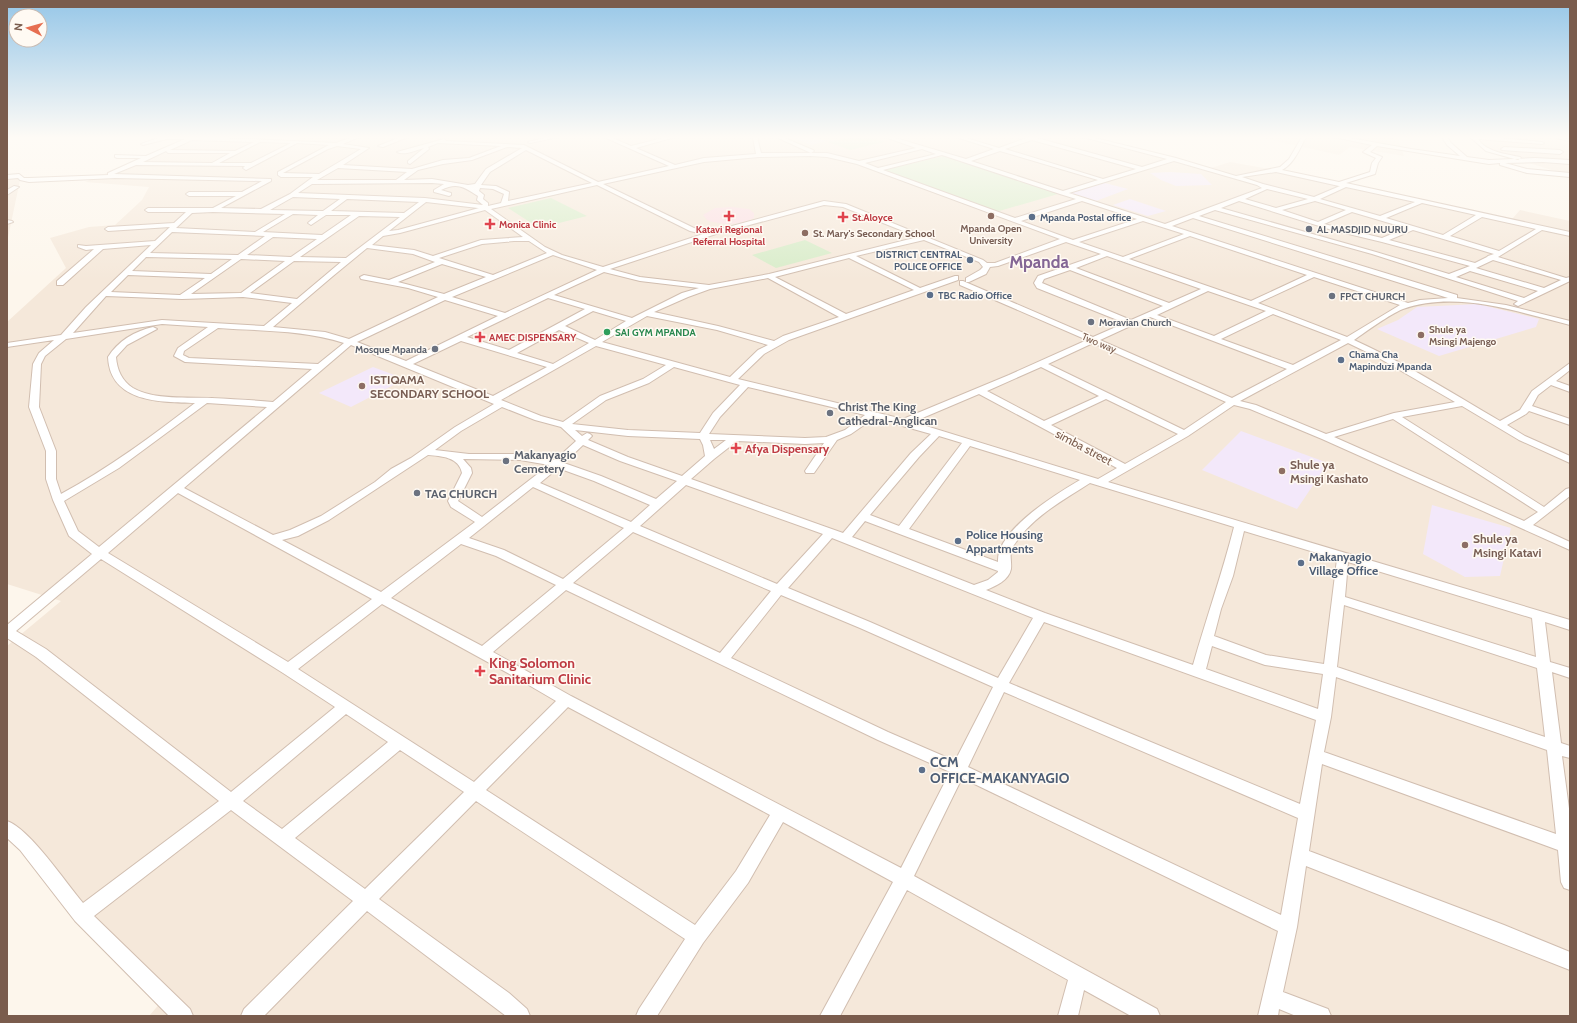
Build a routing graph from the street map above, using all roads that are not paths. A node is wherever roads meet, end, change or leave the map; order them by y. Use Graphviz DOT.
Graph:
graph roads {
  1 [pos="260,185"];
  2 [pos="307,185"];
  3 [pos="340,185"];
  4 [pos="364,185"];
  5 [pos="391,185"];
  6 [pos="449,185"];
  7 [pos="461,185"];
  8 [pos="478,185"];
  9 [pos="591,185"];
  10 [pos="602,185"];
  11 [pos="918,185"];
  12 [pos="1037,185"];
  13 [pos="1087,185"];
  14 [pos="1259,185"];
  15 [pos="1346,185"];
  16 [pos="1263,186"];
  17 [pos="16,187"];
  18 [pos="476,189"];
  19 [pos="7,193"];
  20 [pos="326,193"];
  21 [pos="1062,193"];
  22 [pos="189,194"];
  23 [pos="243,194"];
  24 [pos="292,194"];
  25 [pos="449,194"];
  26 [pos="346,197"];
  27 [pos="375,198"];
  28 [pos="1082,199"];
  29 [pos="1315,199"];
  30 [pos="425,200"];
  31 [pos="1240,200"];
  32 [pos="1420,202"];
  33 [pos="504,204"];
  34 [pos="485,208"];
  35 [pos="1216,208"];
  36 [pos="148,210"];
  37 [pos="194,210"];
  38 [pos="213,210"];
  39 [pos="1277,210"];
  40 [pos="1351,210"];
  41 [pos="261,212"];
  42 [pos="291,213"];
  43 [pos="323,213"];
  44 [pos="357,214"];
  45 [pos="405,215"];
  46 [pos="1481,215"];
  47 [pos="1193,216"];
  48 [pos="1380,218"];
  49 [pos="1142,219"];
  50 [pos="1016,220"];
  51 [pos="311,223"];
  52 [pos="1318,224"];
  53 [pos="1166,226"];
  54 [pos="172,228"];
  55 [pos="1411,228"];
  56 [pos="1541,228"];
  57 [pos="108,229"];
  58 [pos="1343,231"];
  59 [pos="257,233"];
  60 [pos="273,234"];
  61 [pos="380,234"];
  62 [pos="1190,234"];
  63 [pos="1570,234"];
  64 [pos="698,235"];
  65 [pos="324,237"];
  66 [pos="1444,237"];
  67 [pos="923,238"];
  68 [pos="532,239"];
  69 [pos="1325,239"];
  70 [pos="1383,240"];
  71 [pos="1070,241"];
  72 [pos="157,243"];
  73 [pos="80,246"];
  74 [pos="365,246"];
  75 [pos="101,247"];
  76 [pos="552,253"];
  77 [pos="1499,253"];
  78 [pos="1107,254"];
  79 [pos="146,255"];
  80 [pos="850,256"];
  81 [pos="241,257"];
  82 [pos="1349,257"];
  83 [pos="1490,257"];
  84 [pos="293,258"];
  85 [pos="433,258"];
  86 [pos="1123,259"];
  87 [pos="348,260"];
  88 [pos="441,262"];
  89 [pos="1472,267"];
  90 [pos="985,268"];
  91 [pos="1071,268"];
  92 [pos="602,270"];
  93 [pos="126,273"];
  94 [pos="1314,274"];
  95 [pos="1332,274"];
  96 [pos="213,276"];
  97 [pos="769,276"];
  98 [pos="364,277"];
  99 [pos="493,277"];
  100 [pos="1449,277"];
  101 [pos="964,280"];
  102 [pos="390,282"];
  103 [pos="1569,282"];
  104 [pos="60,283"];
  105 [pos="692,288"];
  106 [pos="1480,288"];
  107 [pos="1207,289"];
  108 [pos="921,291"];
  109 [pos="1545,291"];
  110 [pos="104,294"];
  111 [pos="243,295"];
  112 [pos="547,295"];
  113 [pos="182,297"];
  114 [pos="444,297"];
  115 [pos="1464,300"];
  116 [pos="299,301"];
  117 [pos="1524,301"];
  118 [pos="1251,304"];
  119 [pos="1407,305"];
  120 [pos="1169,306"];
  121 [pos="592,308"];
  122 [pos="1508,308"];
  123 [pos="1273,312"];
  124 [pos="646,313"];
  125 [pos="1151,314"];
  126 [pos="507,316"];
  127 [pos="845,317"];
  128 [pos="633,321"];
  129 [pos="1131,323"];
  130 [pos="1570,323"];
  131 [pos="198,324"];
  132 [pos="217,325"];
  133 [pos="560,327"];
  134 [pos="267,328"];
  135 [pos="64,336"];
  136 [pos="461,338"];
  137 [pos="1214,338"];
  138 [pos="1098,339"];
  139 [pos="1348,340"];
  140 [pos="350,342"];
  141 [pos="596,342"];
  142 [pos="775,344"];
  143 [pos="7,345"];
  144 [pos="510,354"];
  145 [pos="407,364"];
  146 [pos="673,364"];
  147 [pos="1041,364"];
  148 [pos="1570,366"];
  149 [pos="319,367"];
  150 [pos="554,367"];
  151 [pos="1295,368"];
  152 [pos="732,380"];
  153 [pos="1550,382"];
  154 [pos="746,384"];
  155 [pos="1570,389"];
  156 [pos="979,390"];
  157 [pos="1106,396"];
  158 [pos="1237,400"];
  159 [pos="204,401"];
  160 [pos="498,401"];
  161 [pos="1464,403"];
  162 [pos="275,405"];
  163 [pos="1527,407"];
  164 [pos="873,414"];
  165 [pos="1394,416"];
  166 [pos="904,422"];
  167 [pos="1570,422"];
  168 [pos="564,425"];
  169 [pos="1043,425"];
  170 [pos="1500,425"];
  171 [pos="593,430"];
  172 [pos="937,433"];
  173 [pos="1186,434"];
  174 [pos="703,436"];
  175 [pos="1325,437"];
  176 [pos="735,438"];
  177 [pos="833,438"];
  178 [pos="582,441"];
  179 [pos="968,442"];
  180 [pos="426,452"];
  181 [pos="453,455"];
  182 [pos="1556,455"];
  183 [pos="710,457"];
  184 [pos="1570,460"];
  185 [pos="556,464"];
  186 [pos="1570,466"];
  187 [pos="1124,468"];
  188 [pos="810,471"];
  189 [pos="685,481"];
  190 [pos="1094,482"];
  191 [pos="532,483"];
  192 [pos="177,488"];
  193 [pos="1570,491"];
  194 [pos="58,500"];
  195 [pos="658,504"];
  196 [pos="1545,512"];
  197 [pos="864,517"];
  198 [pos="483,522"];
  199 [pos="1240,525"];
  200 [pos="1525,526"];
  201 [pos="631,528"];
  202 [pos="902,530"];
  203 [pos="831,532"];
  204 [pos="845,538"];
  205 [pos="272,539"];
  206 [pos="460,539"];
  207 [pos="1570,546"];
  208 [pos="99,553"];
  209 [pos="1343,557"];
  210 [pos="1005,568"];
  211 [pos="563,585"];
  212 [pos="974,589"];
  213 [pos="779,590"];
  214 [pos="382,598"];
  215 [pos="1339,599"];
  216 [pos="1041,616"];
  217 [pos="1538,616"];
  218 [pos="1570,625"];
  219 [pos="7,632"];
  220 [pos="1207,639"];
  221 [pos="483,653"];
  222 [pos="722,660"];
  223 [pos="1545,665"];
  224 [pos="288,669"];
  225 [pos="1331,670"];
  226 [pos="1198,672"];
  227 [pos="1570,673"];
  228 [pos="1001,685"];
  229 [pos="566,700"];
  230 [pos="345,707"];
  231 [pos="1324,718"];
  232 [pos="399,742"];
  233 [pos="1554,746"];
  234 [pos="1570,752"];
  235 [pos="1316,754"];
  236 [pos="958,769"];
  237 [pos="475,792"];
  238 [pos="231,801"];
  239 [pos="780,813"];
  240 [pos="1306,814"];
  241 [pos="7,828"];
  242 [pos="282,839"];
  243 [pos="1568,846"];
  244 [pos="1300,856"];
  245 [pos="904,879"];
  246 [pos="1570,882"];
  247 [pos="366,901"];
  248 [pos="81,915"];
  249 [pos="1288,927"];
  250 [pos="697,937"];
  251 [pos="1570,961"];
  252 [pos="1078,977"];
  253 [pos="1272,997"];
  254 [pos="182,1016"];
  255 [pos="251,1016"];
  256 [pos="520,1016"];
  257 [pos="646,1016"];
  258 [pos="830,1016"];
  259 [pos="1068,1016"];
  260 [pos="1150,1016"];
  261 [pos="1268,1016"];
  262 [pos="1322,1016"];
  1 -- 23 [label="street"];
  2 -- 24 [label="street"];
  3 -- 20 [label="street"];
  4 -- 26 [label="street"];
  5 -- 27 [label="street"];
  6 -- 25 [label="street"];
  7 -- 18 [label="street"];
  8 -- 18 [label="street"];
  9 -- 33 [label="street"];
  10 -- 64 [label="street"];
  11 -- 50 [label="street"];
  12 -- 21 [label="street"];
  13 -- 21 [label="street"];
  14 -- 16 [label="street"];
  15 -- 29 [label="street"];
  15 -- 32 [label="street"];
  16 -- 29 [label="street"];
  16 -- 31 [label="street"];
  17 -- 19 [label="street"];
  18 -- 33 [label="street"];
  18 -- 34 [label="street"];
  21 -- 28 [label="street"];
  22 -- 23 [label="street"];
  23 -- 38 [label="street"];
  24 -- 26 [label="street"];
  24 -- 41 [label="street"];
  26 -- 27 [label="street"];
  26 -- 43 [label="street"];
  27 -- 30 [label="street"];
  28 -- 49 [label="street"];
  28 -- 50 [label="street"];
  29 -- 39 [label="street"];
  29 -- 40 [label="street"];
  30 -- 34 [label="street"];
  30 -- 45 [label="street"];
  31 -- 35 [label="street"];
  31 -- 39 [label="street"];
  32 -- 46 [label="street"];
  32 -- 48 [label="street"];
  33 -- 34 [label="street"];
  34 -- 61 [label="street"];
  34 -- 68 [label="street"];
  35 -- 47 [label="street"];
  35 -- 69 [label="street"];
  36 -- 37 [label="street"];
  37 -- 38 [label="street"];
  37 -- 54 [label="street"];
  38 -- 41 [label="street"];
  39 -- 52 [label="street"];
  40 -- 48 [label="street"];
  40 -- 52 [label="street"];
  41 -- 42 [label="street"];
  42 -- 43 [label="street"];
  42 -- 59 [label="street"];
  43 -- 44 [label="street"];
  43 -- 51 [label="street"];
  44 -- 45 [label="street"];
  44 -- 65 [label="street"];
  45 -- 61 [label="street"];
  46 -- 56 [label="street"];
  46 -- 66 [label="street"];
  47 -- 53 [label="street"];
  47 -- 82 [label="street"];
  48 -- 55 [label="street"];
  49 -- 53 [label="street"];
  49 -- 71 [label="street"];
  50 -- 71 [label="street"];
  52 -- 58 [label="street"];
  53 -- 62 [label="street"];
  54 -- 57 [label="street"];
  54 -- 59 [label="street"];
  54 -- 72 [label="street"];
  55 -- 66 [label="street"];
  55 -- 70 [label="street"];
  56 -- 63 [label="street"];
  56 -- 77 [label="street"];
  58 -- 69 [label="street"];
  58 -- 70 [label="street"];
  59 -- 60 [label="street"];
  60 -- 65 [label="street"];
  60 -- 81 [label="street"];
  61 -- 74 [label="street"];
  62 -- 86 [label="street"];
  62 -- 94 [label="street"];
  64 -- 67 [label="street"];
  64 -- 92 [label="street"];
  65 -- 84 [label="street"];
  66 -- 77 [label="street"];
  67 -- 80 [label="street"];
  67 -- 90 [label="street"];
  68 -- 76 [label="street"];
  68 -- 85 [label="street"];
  69 -- 82 [label="street"];
  70 -- 89 [label="street"];
  71 -- 78 [label="street"];
  71 -- 90 [label="street"];
  72 -- 75 [label="street"];
  72 -- 79 [label="street"];
  73 -- 75 [label="street"];
  74 -- 85 [label="street"];
  74 -- 87 [label="street"];
  75 -- 104 [label="street"];
  76 -- 92 [label="street"];
  76 -- 99 [label="street"];
  77 -- 83 [label="street"];
  78 -- 86 [label="street"];
  78 -- 91 [label="street"];
  79 -- 81 [label="street"];
  79 -- 93 [label="street"];
  80 -- 97 [label="street"];
  80 -- 108 [label="street"];
  81 -- 84 [label="street"];
  81 -- 96 [label="street"];
  82 -- 95 [label="street"];
  82 -- 100 [label="street"];
  82 -- 115 [label="street"];
  83 -- 89 [label="street"];
  83 -- 103 [label="street"];
  84 -- 87 [label="street"];
  84 -- 111 [label="street"];
  85 -- 88 [label="street"];
  86 -- 107 [label="street"];
  87 -- 116 [label="street"];
  88 -- 99 [label="street"];
  88 -- 102 [label="street"];
  89 -- 100 [label="street"];
  89 -- 109 [label="street"];
  90 -- 101 [label="street"];
  90 -- 101 [label="street"];
  91 -- 120 [label="street"];
  91 -- 129 [label="street"];
  92 -- 105 [label="street"];
  92 -- 112 [label="street"];
  93 -- 96 [label="street"];
  93 -- 110 [label="street"];
  94 -- 95 [label="street"];
  94 -- 118 [label="street"];
  95 -- 119 [label="street"];
  96 -- 113 [label="street"];
  97 -- 105 [label="street"];
  97 -- 127 [label="street"];
  98 -- 102 [label="street"];
  99 -- 114 [label="street"];
  100 -- 106 [label="street"];
  101 -- 108 [label="street"];
  101 -- 138 [label="street, Two way"];
  101 -- 138 [label="street"];
  102 -- 114 [label="street"];
  103 -- 109 [label="street"];
  105 -- 124 [label="street"];
  106 -- 115 [label="street"];
  106 -- 117 [label="street"];
  107 -- 118 [label="street"];
  107 -- 120 [label="street"];
  108 -- 127 [label="street"];
  109 -- 117 [label="street"];
  110 -- 113 [label="street"];
  110 -- 135 [label="street"];
  111 -- 113 [label="street"];
  111 -- 116 [label="street"];
  112 -- 121 [label="street"];
  112 -- 126 [label="street"];
  114 -- 126 [label="street"];
  114 -- 140 [label="street"];
  115 -- 119 [label="street"];
  115 -- 122 [label="street"];
  116 -- 134 [label="street"];
  117 -- 122 [label="street"];
  118 -- 123 [label="street"];
  119 -- 139 [label="street"];
  120 -- 125 [label="street"];
  121 -- 128 [label="street"];
  121 -- 133 [label="street"];
  122 -- 130 [label="street"];
  123 -- 137 [label="street"];
  123 -- 139 [label="street"];
  124 -- 128 [label="street"];
  124 -- 142 [label="street"];
  125 -- 129 [label="street"];
  125 -- 137 [label="street"];
  126 -- 136 [label="street"];
  127 -- 142 [label="street"];
  128 -- 141 [label="street"];
  129 -- 138 [label="street"];
  131 -- 132 [label="street"];
  131 -- 135 [label="street"];
  131 -- 159 [label="street"];
  132 -- 134 [label="street"];
  132 -- 149 [label="street"];
  133 -- 141 [label="street"];
  133 -- 144 [label="street"];
  134 -- 140 [label="street"];
  135 -- 143 [label="street"];
  135 -- 194 [label="street"];
  136 -- 144 [label="street"];
  136 -- 145 [label="street"];
  137 -- 151 [label="street"];
  138 -- 147 [label="street"];
  138 -- 158 [label="street, Two way"];
  139 -- 151 [label="street"];
  139 -- 161 [label="street"];
  140 -- 145 [label="street"];
  140 -- 149 [label="street"];
  141 -- 146 [label="street"];
  141 -- 150 [label="street"];
  142 -- 152 [label="street"];
  144 -- 150 [label="street"];
  145 -- 160 [label="street"];
  146 -- 152 [label="street"];
  146 -- 168 [label="street"];
  147 -- 156 [label="street"];
  147 -- 157 [label="street"];
  148 -- 153 [label="street"];
  149 -- 162 [label="street"];
  150 -- 160 [label="street"];
  151 -- 158 [label="street"];
  152 -- 154 [label="street"];
  153 -- 155 [label="street"];
  153 -- 163 [label="street"];
  154 -- 164 [label="street"];
  154 -- 174 [label="street"];
  156 -- 166 [label="street"];
  156 -- 169 [label="street, simba street"];
  157 -- 169 [label="street, simba street"];
  157 -- 173 [label="street"];
  158 -- 173 [label="street"];
  158 -- 175 [label="street, Two way"];
  159 -- 162 [label="street"];
  159 -- 194 [label="street"];
  160 -- 168 [label="street"];
  160 -- 180 [label="street"];
  161 -- 165 [label="street"];
  161 -- 170 [label="street"];
  162 -- 192 [label="street"];
  163 -- 167 [label="street"];
  163 -- 170 [label="street"];
  164 -- 166 [label="street"];
  164 -- 177 [label="street"];
  165 -- 175 [label="street"];
  165 -- 196 [label="street"];
  166 -- 172 [label="street"];
  168 -- 171 [label="street"];
  168 -- 178 [label="street"];
  169 -- 187 [label="street, simba street"];
  170 -- 182 [label="street"];
  171 -- 174 [label="street"];
  171 -- 178 [label="street"];
  172 -- 179 [label="street"];
  172 -- 197 [label="street"];
  173 -- 187 [label="street"];
  174 -- 176 [label="street"];
  174 -- 183 [label="street"];
  175 -- 200 [label="street, Two way"];
  176 -- 177 [label="street"];
  176 -- 183 [label="street"];
  177 -- 188 [label="street"];
  178 -- 185 [label="street"];
  178 -- 189 [label="street"];
  179 -- 190 [label="street"];
  179 -- 202 [label="street"];
  180 -- 181 [label="street"];
  180 -- 205 [label="street"];
  181 -- 185 [label="street"];
  181 -- 198 [label="street"];
  182 -- 184 [label="street"];
  182 -- 186 [label="street"];
  183 -- 189 [label="street"];
  185 -- 191 [label="street"];
  185 -- 195 [label="street"];
  187 -- 190 [label="street"];
  189 -- 195 [label="street"];
  189 -- 203 [label="street"];
  190 -- 199 [label="street"];
  190 -- 210 [label="street"];
  191 -- 198 [label="street"];
  191 -- 201 [label="street"];
  192 -- 205 [label="street"];
  192 -- 208 [label="street"];
  193 -- 196 [label="street"];
  194 -- 208 [label="street"];
  195 -- 201 [label="street"];
  196 -- 200 [label="street"];
  197 -- 202 [label="street"];
  197 -- 204 [label="street"];
  198 -- 206 [label="street"];
  199 -- 209 [label="street"];
  199 -- 220 [label="street"];
  200 -- 207 [label="street, Two way"];
  201 -- 211 [label="street"];
  201 -- 213 [label="street"];
  202 -- 210 [label="street"];
  203 -- 204 [label="street"];
  203 -- 213 [label="street"];
  204 -- 212 [label="street"];
  205 -- 214 [label="street"];
  206 -- 211 [label="street"];
  206 -- 214 [label="street"];
  208 -- 219 [label="street"];
  208 -- 224 [label="street"];
  209 -- 215 [label="street"];
  209 -- 217 [label="street"];
  210 -- 212 [label="street"];
  211 -- 221 [label="street"];
  211 -- 222 [label="street"];
  212 -- 216 [label="street"];
  213 -- 222 [label="street"];
  213 -- 228 [label="street"];
  214 -- 221 [label="street"];
  214 -- 224 [label="street"];
  215 -- 223 [label="street"];
  215 -- 225 [label="street"];
  216 -- 226 [label="street"];
  216 -- 228 [label="street"];
  217 -- 218 [label="street"];
  217 -- 223 [label="street"];
  219 -- 238 [label="street"];
  220 -- 225 [label="street"];
  220 -- 226 [label="street"];
  221 -- 229 [label="street"];
  222 -- 236 [label="street"];
  223 -- 227 [label="street"];
  223 -- 233 [label="street"];
  224 -- 230 [label="street"];
  225 -- 231 [label="street"];
  225 -- 233 [label="street"];
  226 -- 231 [label="street"];
  228 -- 236 [label="street"];
  228 -- 240 [label="street"];
  229 -- 237 [label="street"];
  229 -- 239 [label="street"];
  230 -- 232 [label="street"];
  230 -- 238 [label="street"];
  231 -- 235 [label="street"];
  232 -- 237 [label="street"];
  232 -- 242 [label="street"];
  233 -- 234 [label="street"];
  233 -- 243 [label="street"];
  235 -- 240 [label="street"];
  235 -- 243 [label="street"];
  236 -- 245 [label="street"];
  236 -- 249 [label="street"];
  237 -- 247 [label="street"];
  237 -- 250 [label="street"];
  238 -- 242 [label="street"];
  238 -- 248 [label="street"];
  239 -- 245 [label="street"];
  239 -- 250 [label="street"];
  240 -- 244 [label="street"];
  241 -- 248 [label="street"];
  242 -- 247 [label="street"];
  243 -- 246 [label="street"];
  244 -- 249 [label="street"];
  244 -- 251 [label="street"];
  245 -- 252 [label="street"];
  245 -- 258 [label="street"];
  247 -- 255 [label="street"];
  247 -- 256 [label="street"];
  248 -- 254 [label="street"];
  249 -- 253 [label="street"];
  250 -- 257 [label="street"];
  252 -- 259 [label="street"];
  252 -- 260 [label="street"];
  253 -- 261 [label="street"];
  253 -- 262 [label="street"];
}
